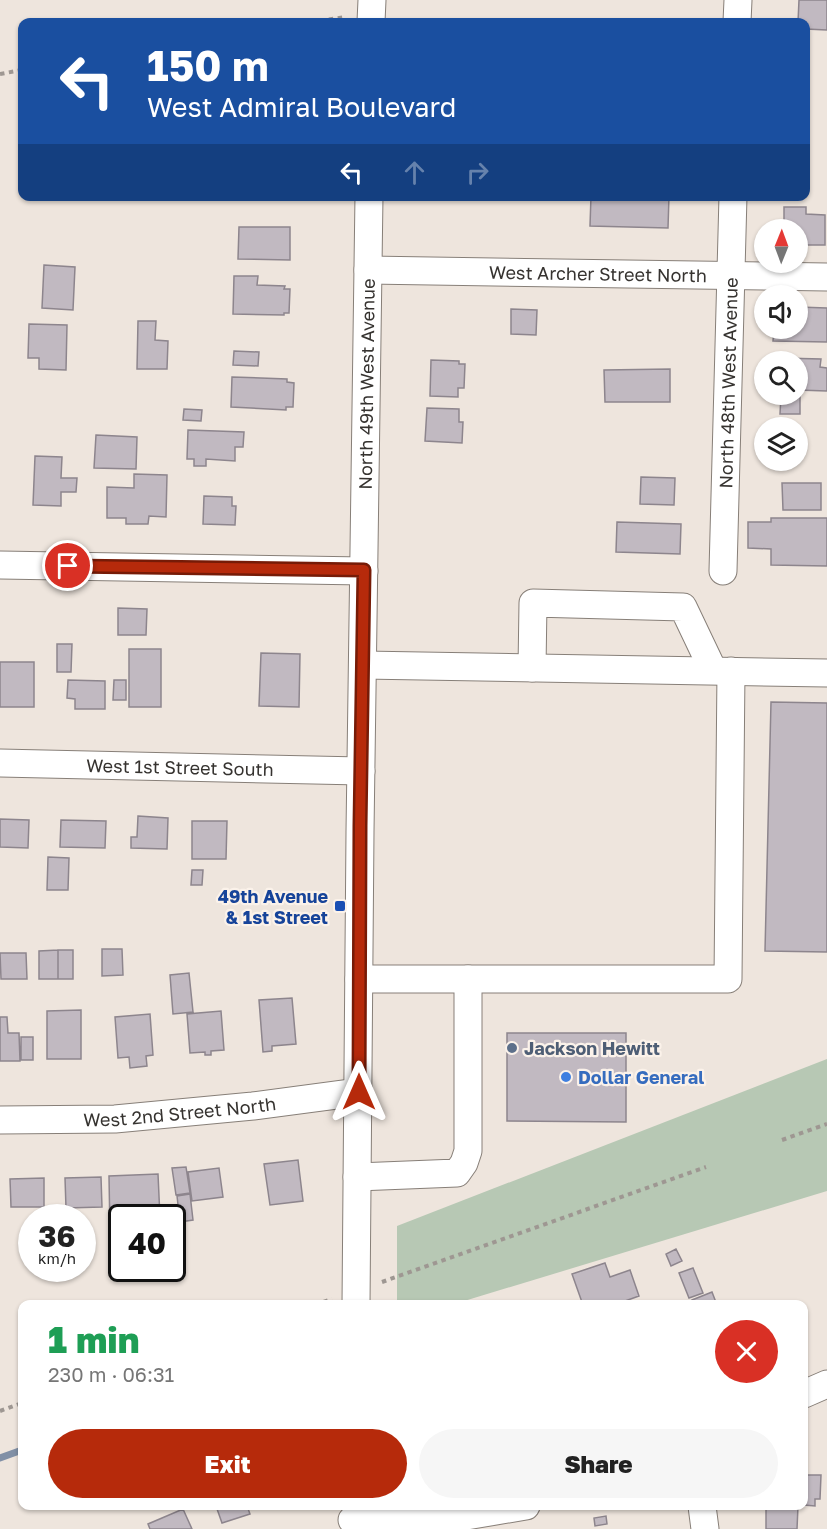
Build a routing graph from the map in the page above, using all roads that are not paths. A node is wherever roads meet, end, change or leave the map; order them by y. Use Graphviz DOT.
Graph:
graph roads {
  1 [pos="738,0"];
  2 [pos="737,18"];
  3 [pos="369,201"];
  4 [pos="733,201"];
  5 [pos="368,270"];
  6 [pos="730,275"];
  7 [pos="827,277"];
  8 [pos="0,565"];
  9 [pos="364,570"];
  10 [pos="723,571"];
  11 [pos="363,665"];
  12 [pos="532,668"];
  13 [pos="722,670"];
  14 [pos="827,673"];
  15 [pos="0,763"];
  16 [pos="361,771"];
  17 [pos="359,979"];
  18 [pos="468,979"];
  19 [pos="359,1092"];
  20 [pos="0,1120"];
  21 [pos="357,1177"];
  22 [pos="356,1298"];
  23 [pos="827,1384"];
  24 [pos="808,1392"];
  25 [pos="517,1510"];
  26 [pos="703,1510"];
  27 [pos="352,1518"];
  28 [pos="495,1520"];
  29 [pos="705,1529"];
  1 -- 2 [label="street"];
  3 -- 5 [label="street, North 49th West Avenue"];
  4 -- 6 [label="street, North 48th West Avenue"];
  5 -- 6 [label="street, West Archer Street North"];
  5 -- 9 [label="street, North 49th West Avenue"];
  6 -- 7 [label="street, West Archer Street North"];
  6 -- 10 [label="street, North 48th West Avenue"];
  8 -- 9 [label="street"];
  9 -- 11 [label="street, North 49th West Avenue"];
  11 -- 12 [label="street"];
  11 -- 16 [label="street, North 49th West Avenue"];
  12 -- 13 [label="street"];
  12 -- 13 [label="street"];
  13 -- 14 [label="street"];
  13 -- 18 [label="street"];
  15 -- 16 [label="street, West 1st Street South"];
  16 -- 17 [label="street, North 49th West Avenue"];
  17 -- 18 [label="street"];
  17 -- 19 [label="street, North 49th West Avenue"];
  18 -- 21 [label="street"];
  19 -- 20 [label="street, West 2nd Street North"];
  19 -- 21 [label="street, North 49th West Avenue"];
  21 -- 22 [label="street, North 49th West Avenue"];
  23 -- 24 [label="street"];
  25 -- 28 [label="street"];
  26 -- 29 [label="street"];
  27 -- 28 [label="street"];
}
